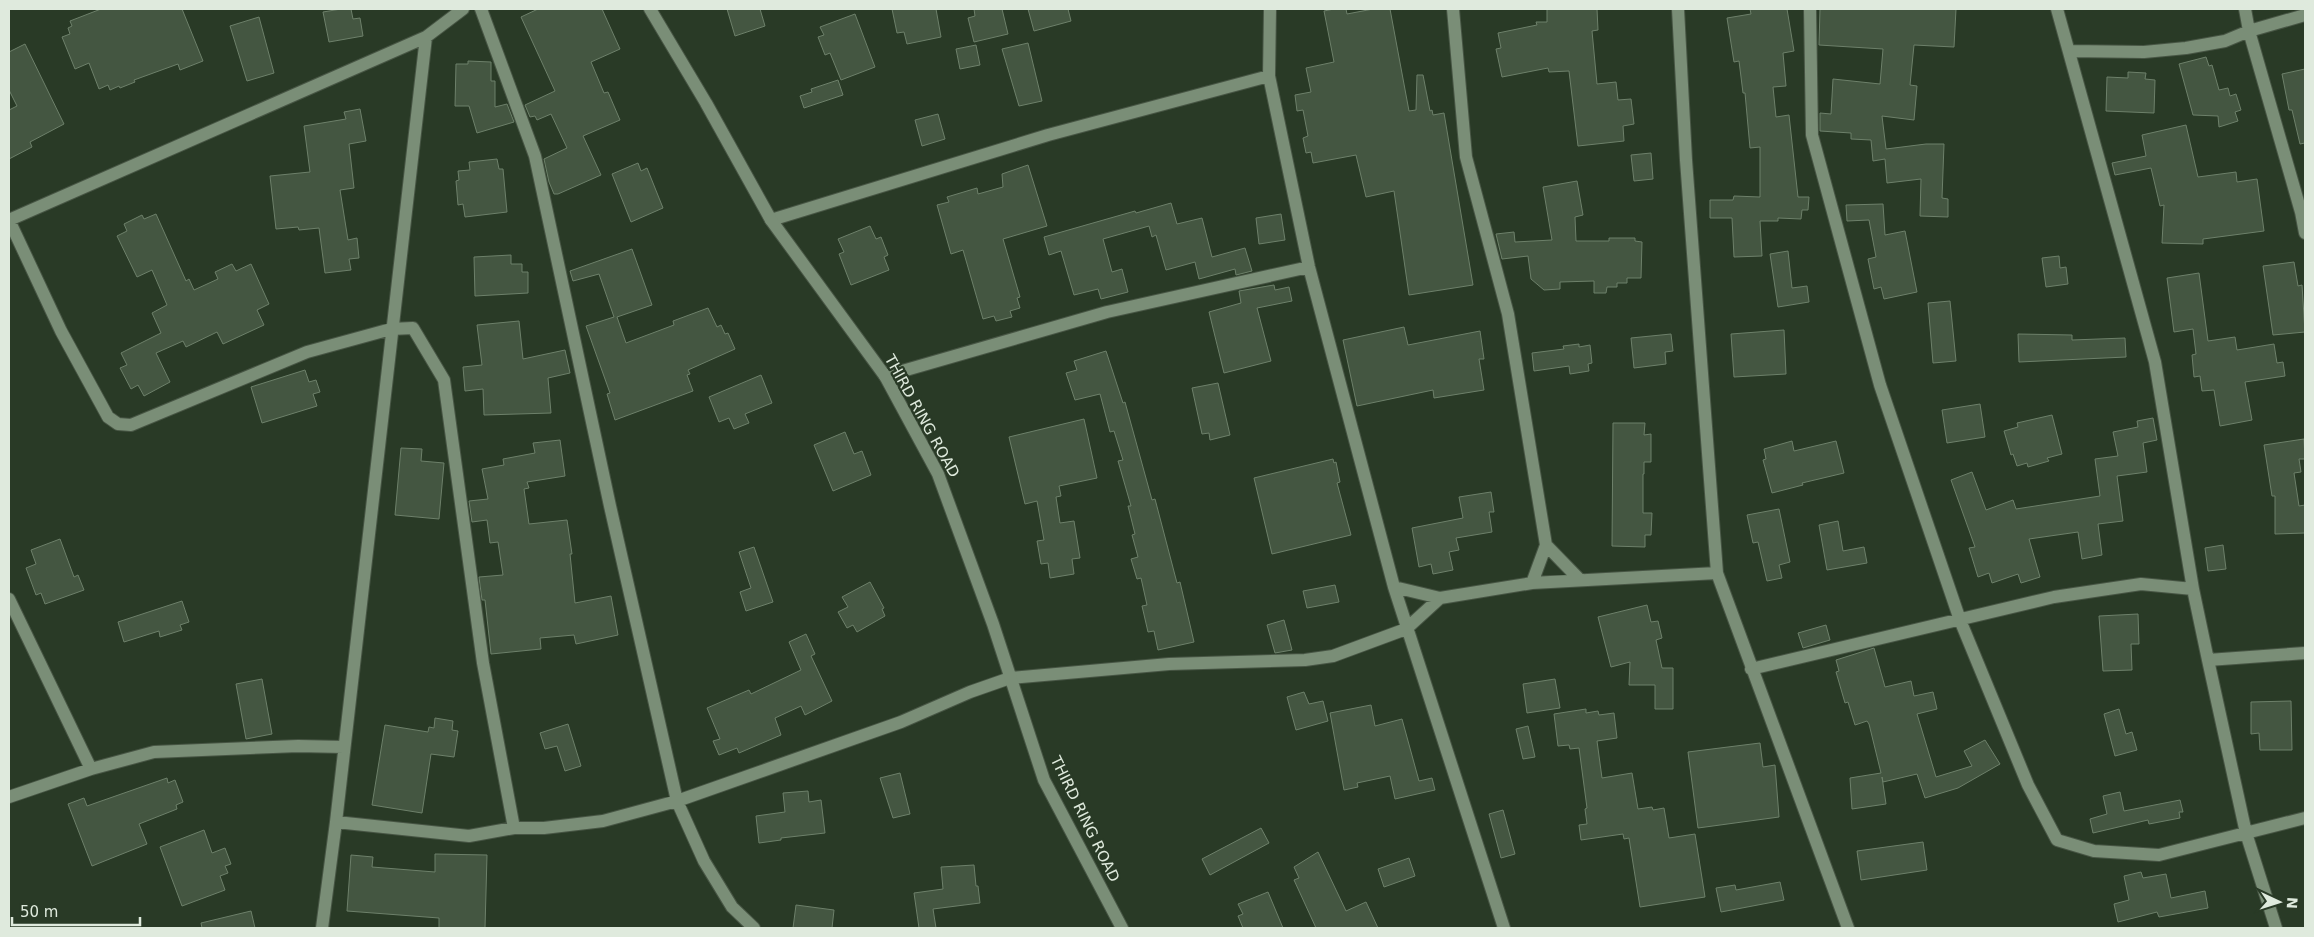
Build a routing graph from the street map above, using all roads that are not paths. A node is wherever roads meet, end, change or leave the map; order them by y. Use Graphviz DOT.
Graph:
graph roads {
  1 [pos="463,9"];
  2 [pos="481,9"];
  3 [pos="650,9"];
  4 [pos="1270,9"];
  5 [pos="1453,9"];
  6 [pos="1678,9"];
  7 [pos="1810,9"];
  8 [pos="2058,9"];
  9 [pos="2245,9"];
  10 [pos="2305,15"];
  11 [pos="2249,31"];
  12 [pos="426,37"];
  13 [pos="2070,51"];
  14 [pos="1269,76"];
  15 [pos="2303,212"];
  16 [pos="9,220"];
  17 [pos="771,220"];
  18 [pos="2305,233"];
  19 [pos="1309,268"];
  20 [pos="391,329"];
  21 [pos="885,376"];
  22 [pos="1546,545"];
  23 [pos="1717,573"];
  24 [pos="1580,580"];
  25 [pos="1532,583"];
  26 [pos="1394,587"];
  27 [pos="2193,589"];
  28 [pos="1440,598"];
  29 [pos="9,599"];
  30 [pos="1960,620"];
  31 [pos="1406,629"];
  32 [pos="2305,653"];
  33 [pos="2208,660"];
  34 [pos="1751,669"];
  35 [pos="1010,678"];
  36 [pos="344,747"];
  37 [pos="91,769"];
  38 [pos="9,797"];
  39 [pos="677,801"];
  40 [pos="2305,818"];
  41 [pos="336,822"];
  42 [pos="514,828"];
  43 [pos="2246,833"];
  44 [pos="322,928"];
  45 [pos="754,928"];
  46 [pos="1122,928"];
  47 [pos="1504,928"];
  48 [pos="1848,928"];
  49 [pos="2276,928"];
  1 -- 12 [label="street"];
  2 -- 39 [label="street"];
  3 -- 17 [label="street, THIRD RING ROAD"];
  4 -- 14 [label="street"];
  5 -- 22 [label="street"];
  6 -- 23 [label="street"];
  7 -- 30 [label="street"];
  8 -- 13 [label="street"];
  9 -- 11 [label="street"];
  10 -- 11 [label="street"];
  11 -- 13 [label="street"];
  11 -- 15 [label="street"];
  12 -- 16 [label="street"];
  12 -- 20 [label="street"];
  13 -- 27 [label="street"];
  14 -- 17 [label="street"];
  14 -- 19 [label="street"];
  15 -- 18 [label="street"];
  16 -- 20 [label="street"];
  17 -- 21 [label="street, THIRD RING ROAD"];
  19 -- 21 [label="street"];
  19 -- 26 [label="street"];
  20 -- 36 [label="street"];
  20 -- 42 [label="street"];
  21 -- 35 [label="street, THIRD RING ROAD"];
  22 -- 24 [label="street"];
  22 -- 25 [label="street"];
  23 -- 24 [label="street"];
  23 -- 34 [label="street"];
  24 -- 25 [label="street"];
  25 -- 28 [label="street"];
  26 -- 28 [label="street"];
  26 -- 31 [label="street"];
  27 -- 30 [label="street"];
  27 -- 33 [label="street"];
  28 -- 31 [label="street"];
  29 -- 37 [label="street"];
  30 -- 34 [label="street"];
  30 -- 43 [label="street"];
  31 -- 35 [label="street"];
  31 -- 47 [label="street"];
  32 -- 33 [label="street"];
  33 -- 43 [label="street"];
  34 -- 48 [label="street"];
  35 -- 39 [label="street"];
  35 -- 46 [label="street, THIRD RING ROAD"];
  36 -- 37 [label="street"];
  36 -- 41 [label="street"];
  37 -- 38 [label="street"];
  39 -- 42 [label="street"];
  39 -- 45 [label="street"];
  40 -- 43 [label="street"];
  41 -- 42 [label="street"];
  41 -- 44 [label="street"];
  43 -- 49 [label="street"];
}
